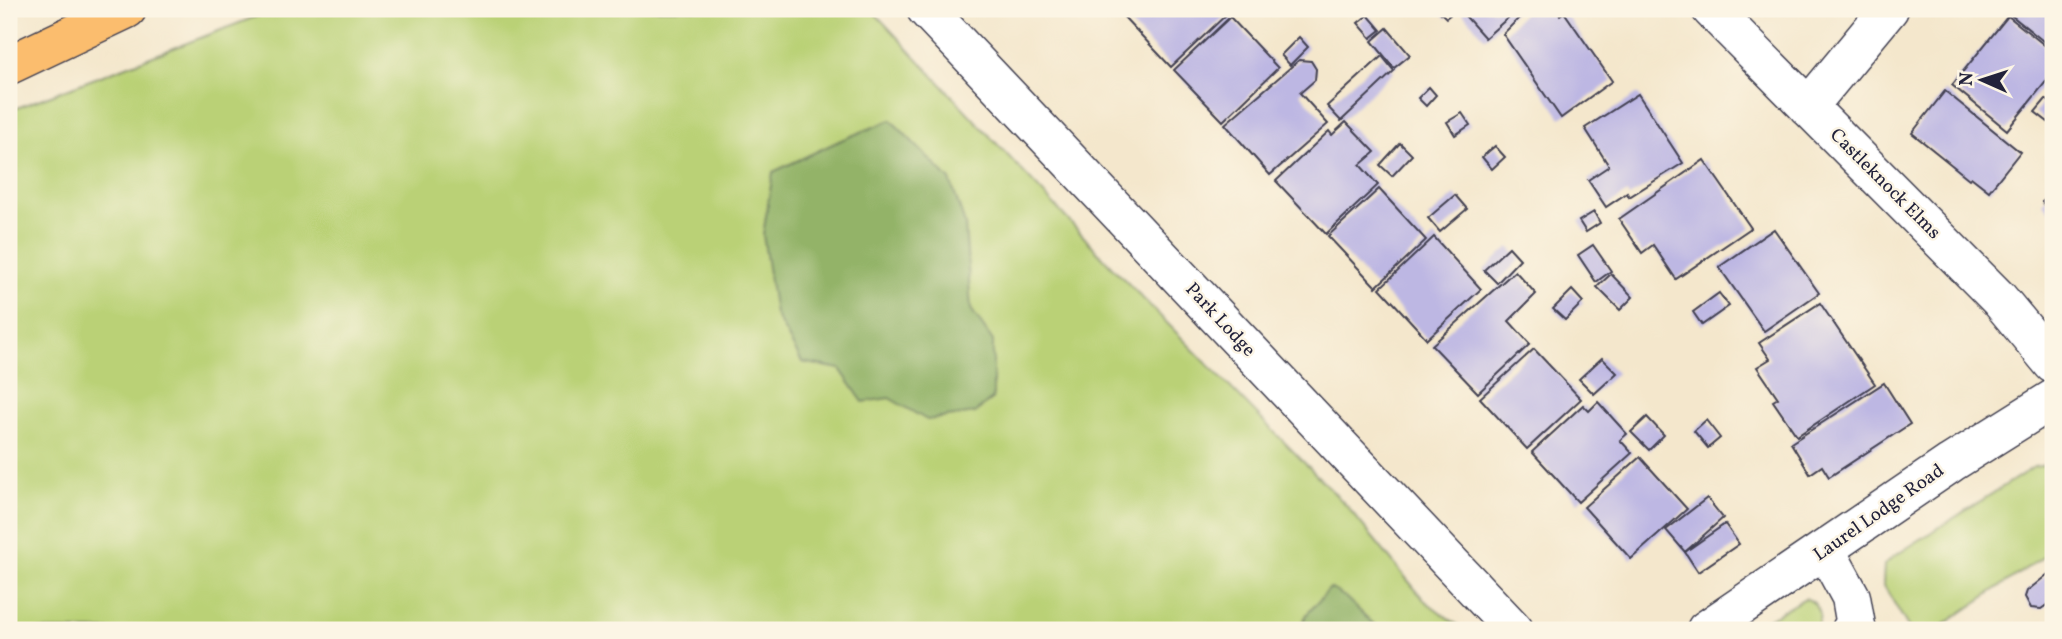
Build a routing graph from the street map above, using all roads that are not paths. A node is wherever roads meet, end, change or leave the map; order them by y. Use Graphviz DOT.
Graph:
graph roads {
  1 [pos="127,9"];
  2 [pos="926,9"];
  3 [pos="1711,9"];
  4 [pos="1889,9"];
  5 [pos="9,65"];
  6 [pos="1808,107"];
  7 [pos="2053,364"];
  8 [pos="2053,399"];
  9 [pos="1826,551"];
  10 [pos="1514,630"];
  11 [pos="1706,630"];
  12 [pos="1851,630"];
  1 -- 5 [label="main road"];
  2 -- 10 [label="street, Park Lodge"];
  3 -- 6 [label="street, Castleknock Elms"];
  4 -- 6 [label="street"];
  6 -- 7 [label="street, Castleknock Elms"];
  8 -- 9 [label="street, Laurel Lodge Road"];
  9 -- 11 [label="street, Laurel Lodge Road"];
  9 -- 12 [label="street"];
}
